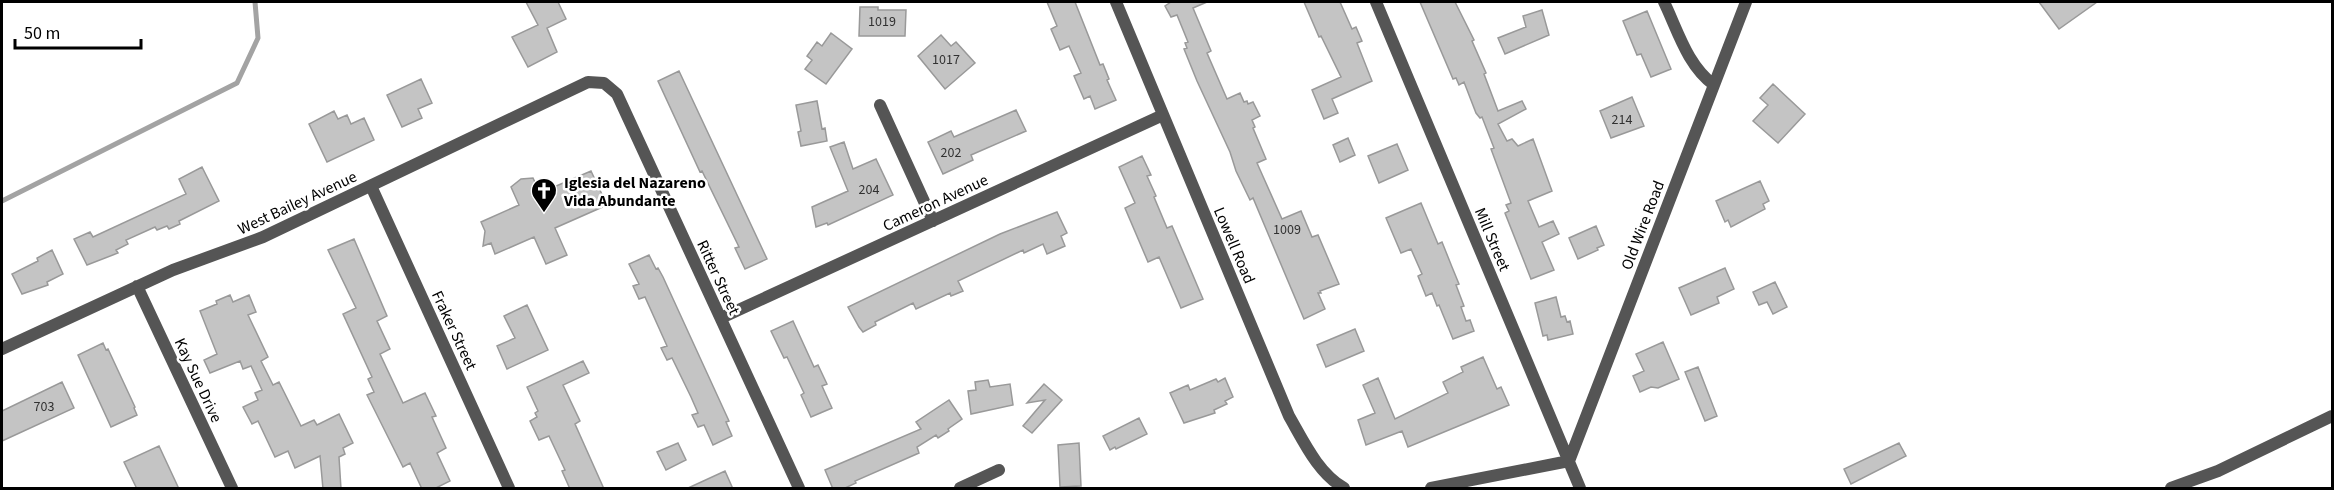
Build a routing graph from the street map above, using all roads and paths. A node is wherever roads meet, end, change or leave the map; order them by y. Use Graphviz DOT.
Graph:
graph roads {
  1 [pos="1116,2"];
  2 [pos="1376,2"];
  3 [pos="1664,2"];
  4 [pos="1746,2"];
  5 [pos="604,82"];
  6 [pos="1714,85"];
  7 [pos="880,105"];
  8 [pos="1163,116"];
  9 [pos="370,186"];
  10 [pos="933,221"];
  11 [pos="137,286"];
  12 [pos="721,318"];
  13 [pos="2,349"];
  14 [pos="2332,416"];
  15 [pos="1569,461"];
  16 [pos="999,470"];
  17 [pos="232,489"];
  18 [pos="509,489"];
  19 [pos="799,489"];
  20 [pos="960,489"];
  21 [pos="1344,489"];
  22 [pos="1431,489"];
  23 [pos="1580,489"];
  24 [pos="2171,489"];
  1 -- 8 [label="street, Lowell Road"];
  2 -- 15 [label="street, Mill Street"];
  3 -- 6 [label="street"];
  4 -- 6 [label="street, Old Wire Road"];
  5 -- 9 [label="street, West Bailey Avenue"];
  5 -- 12 [label="street, Ritter Street"];
  6 -- 15 [label="street, Old Wire Road"];
  7 -- 10 [label="street"];
  8 -- 10 [label="street, Cameron Avenue"];
  8 -- 21 [label="street, Lowell Road"];
  9 -- 11 [label="street, West Bailey Avenue"];
  9 -- 18 [label="street, Fraker Street"];
  10 -- 12 [label="street, Cameron Avenue"];
  11 -- 13 [label="street, West Bailey Avenue"];
  11 -- 17 [label="street, Kay Sue Drive"];
  12 -- 19 [label="street, Ritter Street"];
  14 -- 24 [label="street"];
  15 -- 22 [label="street"];
  15 -- 23 [label="street, Mill Street"];
  16 -- 20 [label="street"];
}
